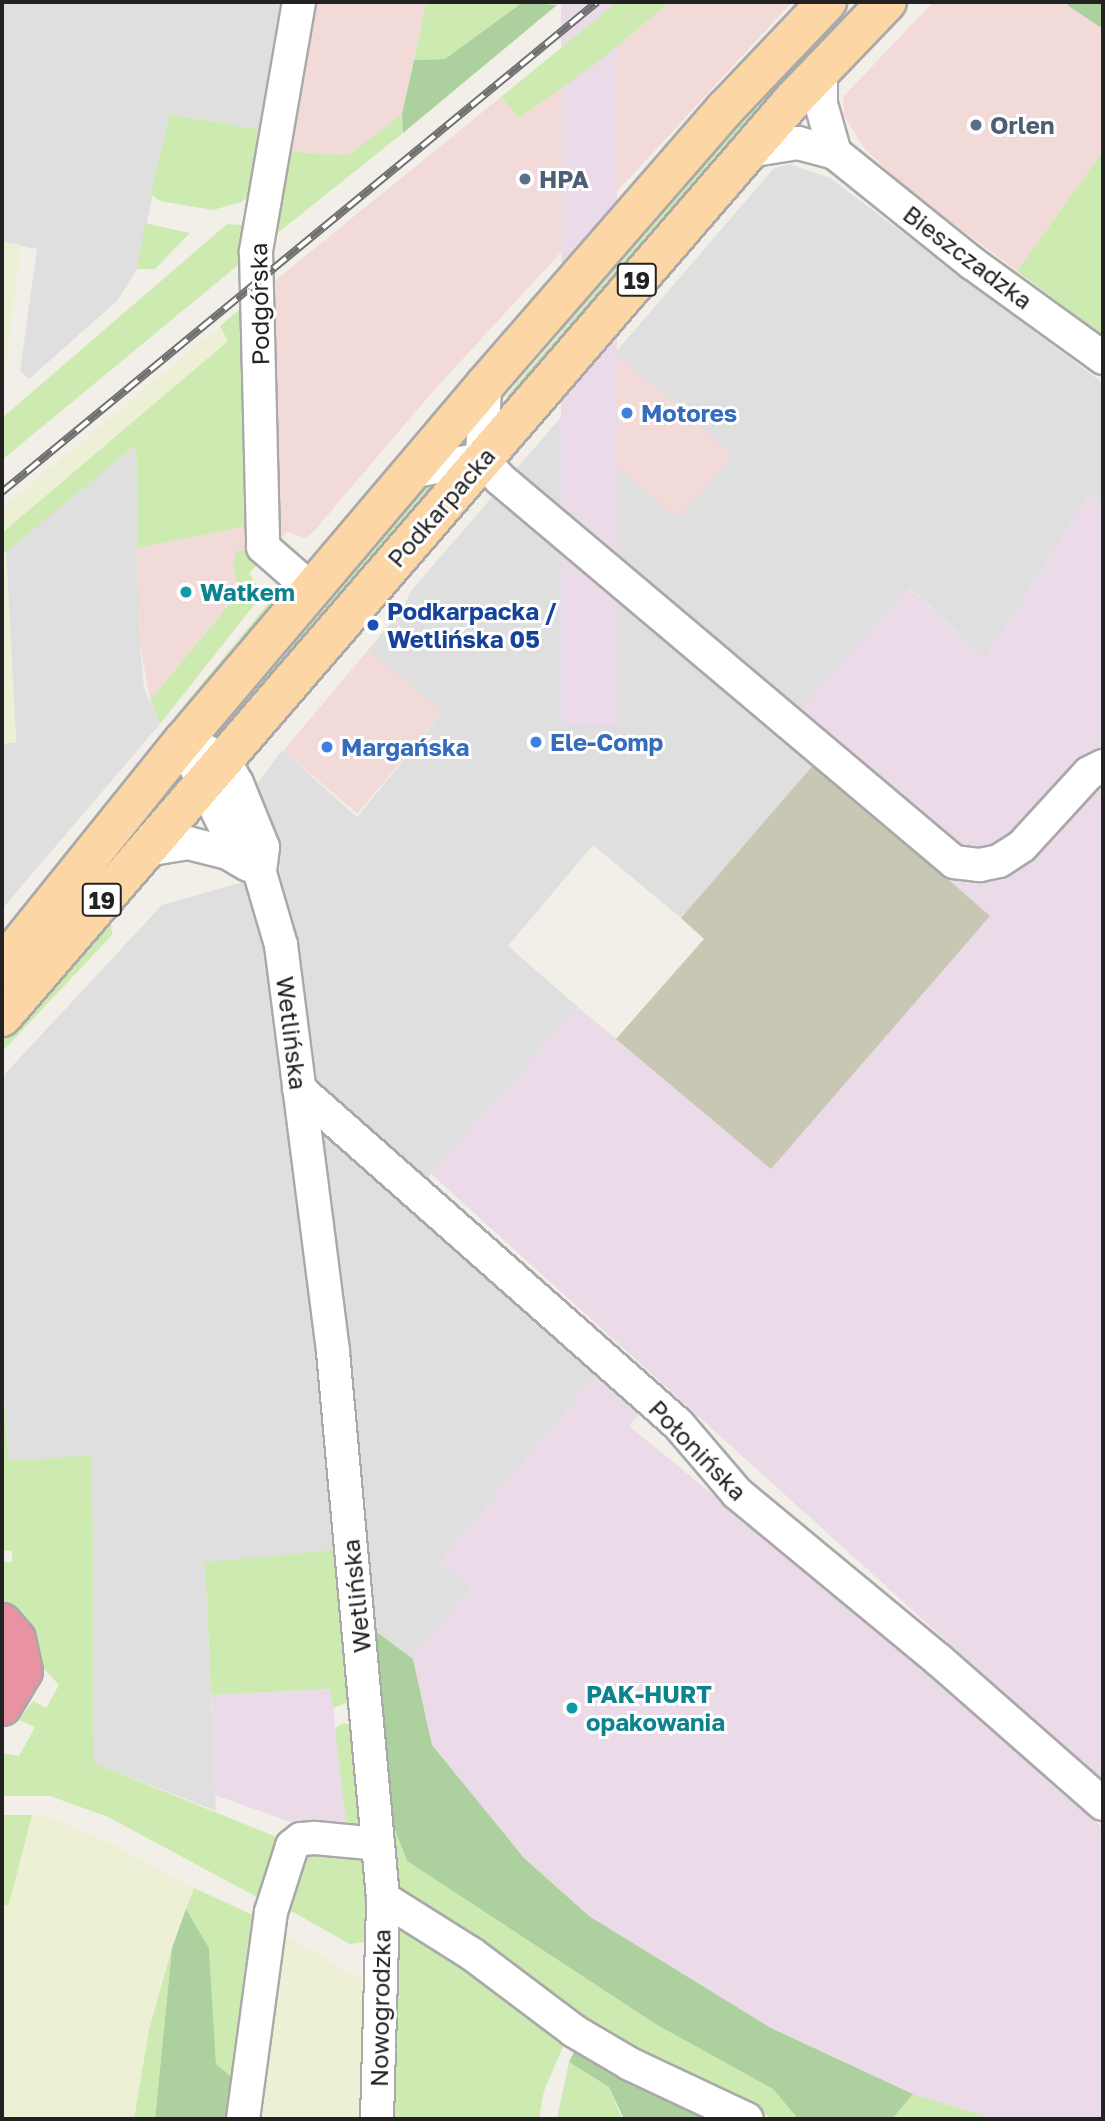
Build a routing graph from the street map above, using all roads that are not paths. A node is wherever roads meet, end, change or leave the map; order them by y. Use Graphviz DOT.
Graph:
graph roads {
  1 [pos="299,2"];
  2 [pos="827,2"];
  3 [pos="887,2"];
  4 [pos="790,41"];
  5 [pos="821,70"];
  6 [pos="792,101"];
  7 [pos="748,151"];
  8 [pos="828,151"];
  9 [pos="1103,358"];
  10 [pos="485,384"];
  11 [pos="482,459"];
  12 [pos="410,472"];
  13 [pos="311,589"];
  14 [pos="184,740"];
  15 [pos="1103,766"];
  16 [pos="213,772"];
  17 [pos="146,850"];
  18 [pos="251,867"];
  19 [pos="2,966"];
  20 [pos="2,1017"];
  21 [pos="299,1089"];
  22 [pos="2,1623"];
  23 [pos="2,1706"];
  24 [pos="1103,1804"];
  25 [pos="378,1844"];
  26 [pos="383,1898"];
  27 [pos="243,2119"];
  28 [pos="377,2119"];
  29 [pos="747,2119"];
  1 -- 13 [label="street, Podgórska"];
  2 -- 4 [label="main road, Podkarpacka / 19"];
  3 -- 5 [label="main road, Podkarpacka / 19"];
  4 -- 6 [label="street, Bieszczadzka"];
  4 -- 10 [label="main road, Podkarpacka / 19"];
  5 -- 6 [label="main road, Podkarpacka / 19"];
  5 -- 8 [label="street"];
  6 -- 7 [label="main road, Podkarpacka / 19"];
  6 -- 8 [label="street, Bieszczadzka"];
  7 -- 8 [label="street"];
  7 -- 11 [label="main road, Podkarpacka / 19"];
  8 -- 9 [label="street, Bieszczadzka"];
  10 -- 11 [label="street"];
  10 -- 12 [label="main road, Podkarpacka / 19"];
  11 -- 12 [label="street"];
  11 -- 15 [label="street"];
  11 -- 16 [label="main road, Podkarpacka / 19"];
  12 -- 13 [label="main road, Podkarpacka / 19"];
  13 -- 14 [label="main road, Podkarpacka / 19"];
  14 -- 16 [label="street, Wetlińska"];
  14 -- 19 [label="main road, Podkarpacka / 19"];
  16 -- 17 [label="main road, Podkarpacka / 19"];
  16 -- 18 [label="street, Wetlińska"];
  17 -- 18 [label="street"];
  17 -- 20 [label="main road, Podkarpacka / 19"];
  18 -- 21 [label="street, Wetlińska"];
  21 -- 24 [label="street, Połonińska"];
  21 -- 25 [label="street, Wetlińska"];
  22 -- 23 [label="highway"];
  25 -- 26 [label="street, Wetlińska"];
  25 -- 27 [label="street"];
  26 -- 28 [label="street, Nowogrodzka"];
  26 -- 29 [label="street"];
}
